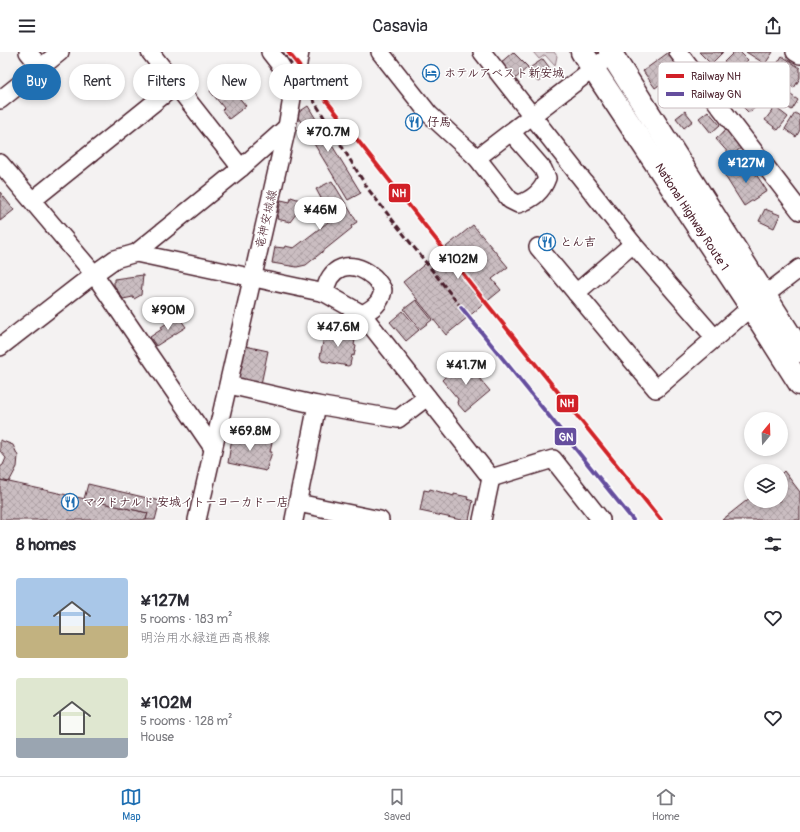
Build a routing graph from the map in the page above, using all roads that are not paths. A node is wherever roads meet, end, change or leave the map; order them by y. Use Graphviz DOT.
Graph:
graph roads {
  1 [pos="28,52"];
  2 [pos="60,52"];
  3 [pos="150,52"];
  4 [pos="270,52"];
  5 [pos="300,52"];
  6 [pos="380,52"];
  7 [pos="482,52"];
  8 [pos="678,52"];
  9 [pos="690,52"];
  10 [pos="795,52"];
  11 [pos="612,53"];
  12 [pos="800,55"];
  13 [pos="587,60"];
  14 [pos="686,62"];
  15 [pos="698,62"];
  16 [pos="38,64"];
  17 [pos="46,64"];
  18 [pos="159,64"];
  19 [pos="279,64"];
  20 [pos="298,64"];
  21 [pos="12,91"];
  22 [pos="0,100"];
  23 [pos="157,100"];
  24 [pos="188,100"];
  25 [pos="292,100"];
  26 [pos="721,108"];
  27 [pos="734,108"];
  28 [pos="532,115"];
  29 [pos="287,127"];
  30 [pos="511,132"];
  31 [pos="478,158"];
  32 [pos="0,163"];
  33 [pos="241,168"];
  34 [pos="800,193"];
  35 [pos="33,200"];
  36 [pos="800,211"];
  37 [pos="633,244"];
  38 [pos="538,247"];
  39 [pos="136,253"];
  40 [pos="800,268"];
  41 [pos="94,274"];
  42 [pos="253,278"];
  43 [pos="325,293"];
  44 [pos="576,293"];
  45 [pos="758,301"];
  46 [pos="362,314"];
  47 [pos="714,337"];
  48 [pos="0,347"];
  49 [pos="800,351"];
  50 [pos="800,384"];
  51 [pos="229,385"];
  52 [pos="427,397"];
  53 [pos="317,405"];
  54 [pos="213,448"];
  55 [pos="491,478"];
  56 [pos="298,503"];
  57 [pos="197,520"];
  58 [pos="294,520"];
  59 [pos="380,520"];
  60 [pos="482,520"];
  61 [pos="601,520"];
  1 -- 16 [label="street"];
  2 -- 17 [label="street"];
  3 -- 18 [label="street"];
  4 -- 19 [label="street"];
  5 -- 20 [label="street, 竜神安城線"];
  6 -- 31 [label="street"];
  7 -- 28 [label="street"];
  8 -- 14 [label="street"];
  9 -- 15 [label="street"];
  10 -- 12 [label="street"];
  11 -- 13 [label="street"];
  11 -- 45 [label="highway, National Highway Route 1"];
  13 -- 28 [label="street"];
  13 -- 45 [label="highway, National Highway Route 1"];
  21 -- 22 [label="street"];
  23 -- 35 [label="street"];
  24 -- 33 [label="street"];
  25 -- 29 [label="street, 竜神安城線"];
  26 -- 36 [label="street"];
  27 -- 34 [label="street"];
  28 -- 30 [label="street"];
  28 -- 37 [label="street"];
  29 -- 33 [label="street"];
  29 -- 42 [label="street, 竜神安城線"];
  30 -- 31 [label="street"];
  30 -- 31 [label="street"];
  32 -- 35 [label="street"];
  33 -- 39 [label="street"];
  35 -- 41 [label="street"];
  37 -- 44 [label="street"];
  37 -- 47 [label="street"];
  38 -- 44 [label="street"];
  39 -- 41 [label="street"];
  39 -- 42 [label="street"];
  40 -- 45 [label="street"];
  41 -- 48 [label="street"];
  41 -- 54 [label="street"];
  42 -- 43 [label="street"];
  42 -- 51 [label="street, 竜神安城線"];
  43 -- 46 [label="street"];
  43 -- 46 [label="street"];
  44 -- 47 [label="street"];
  45 -- 47 [label="street"];
  45 -- 49 [label="highway, National Highway Route 1"];
  45 -- 50 [label="highway, National Highway Route 1"];
  46 -- 52 [label="street"];
  51 -- 53 [label="street"];
  51 -- 54 [label="street, 竜神安城線"];
  52 -- 53 [label="street"];
  52 -- 55 [label="street"];
  53 -- 56 [label="street"];
  54 -- 57 [label="street, 竜神安城線"];
  55 -- 60 [label="street"];
  55 -- 61 [label="street"];
  56 -- 58 [label="street"];
  56 -- 59 [label="street"];
}
